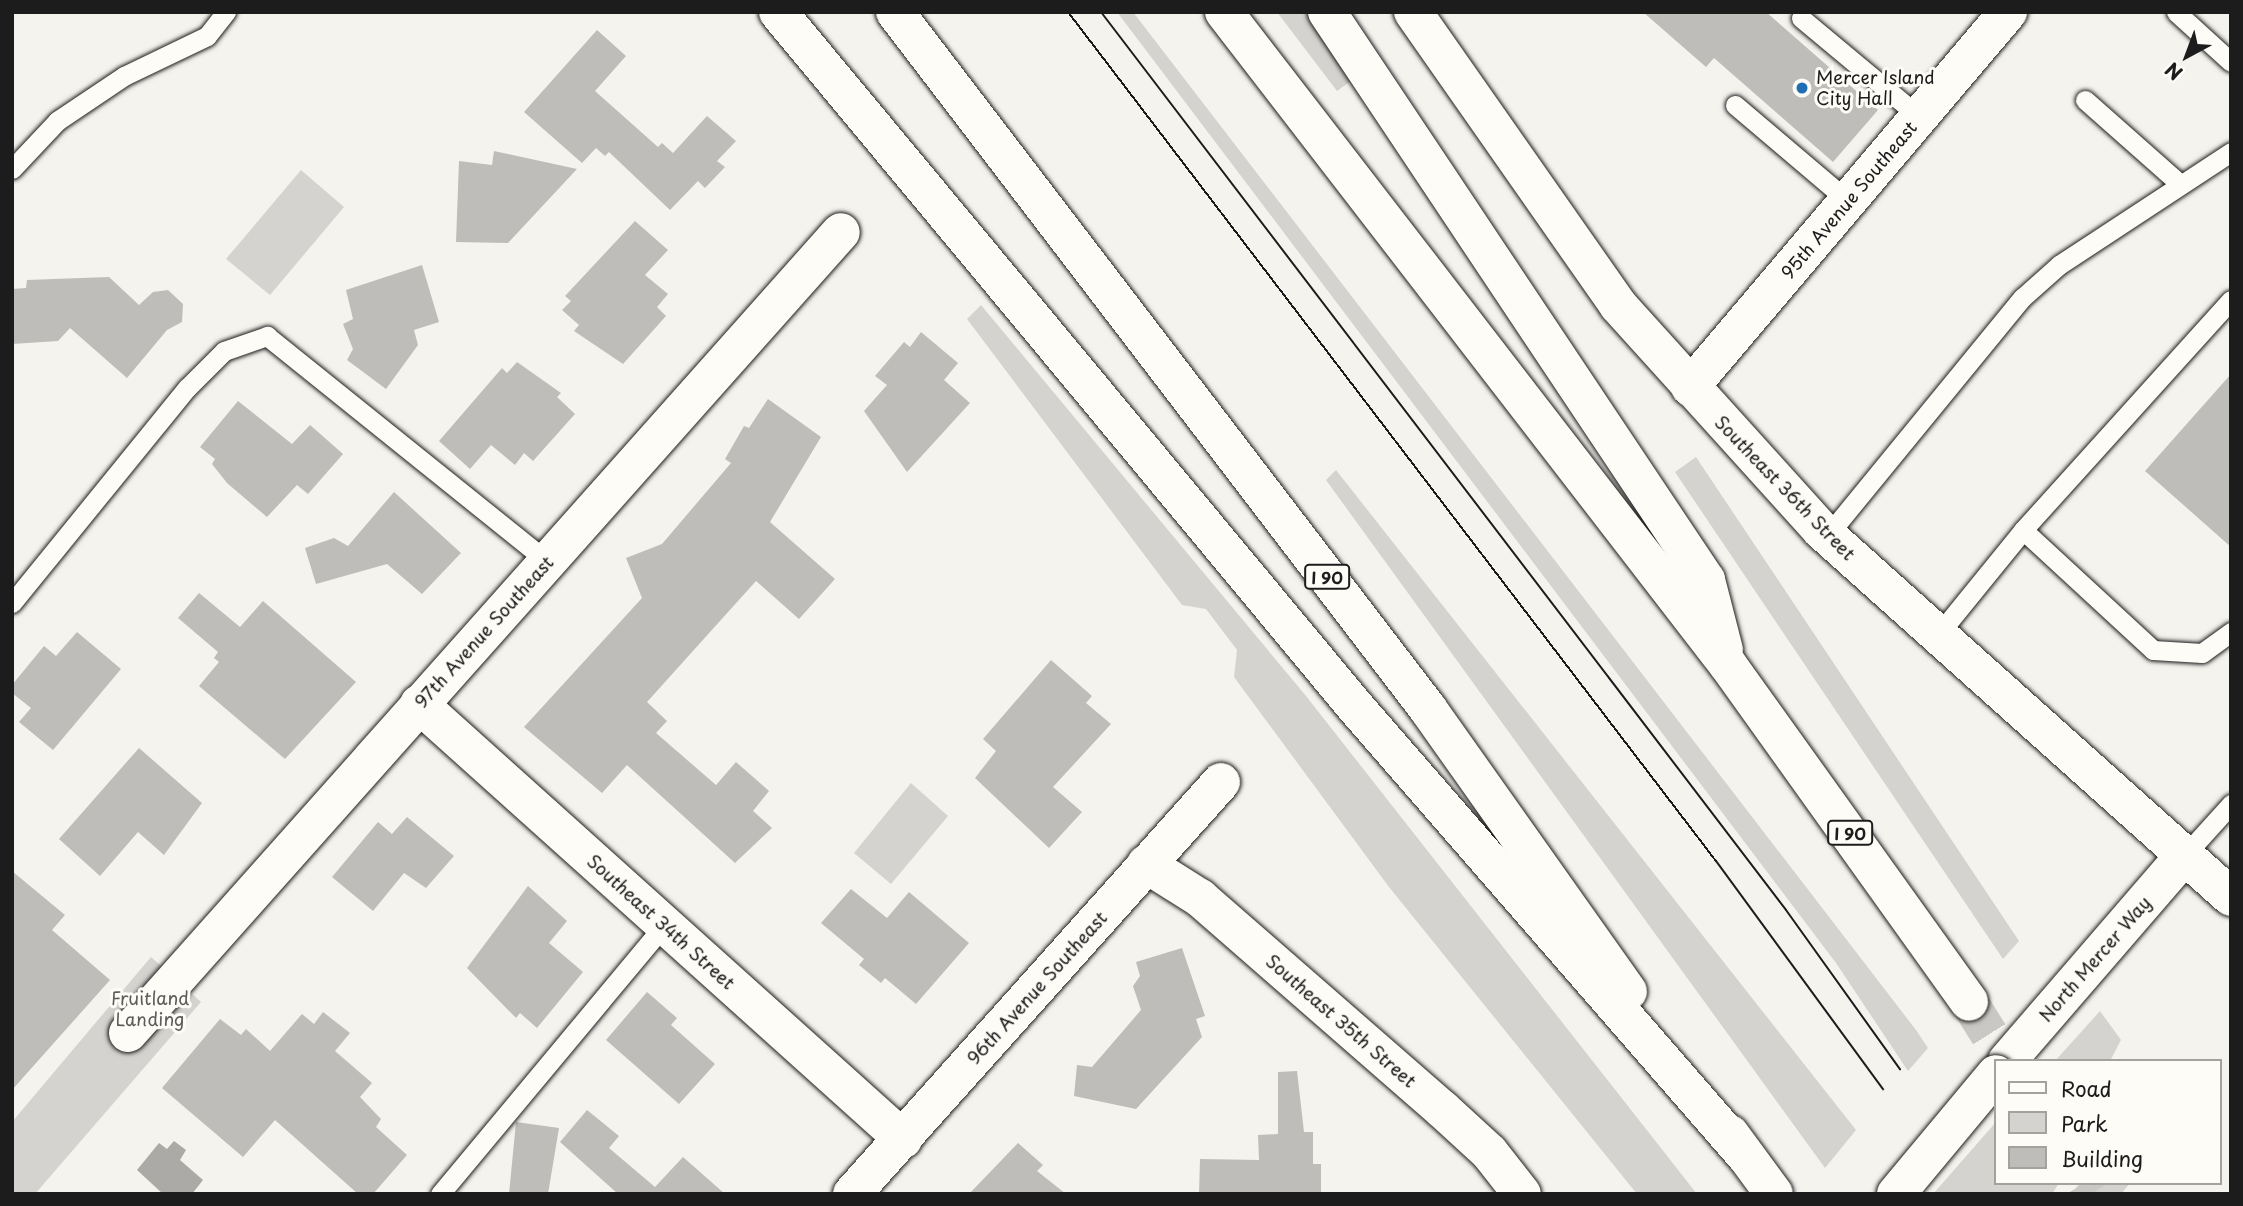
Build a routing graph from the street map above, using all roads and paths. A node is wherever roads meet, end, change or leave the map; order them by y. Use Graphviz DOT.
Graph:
graph roads {
  1 [pos="226,12"];
  2 [pos="778,12"];
  3 [pos="895,12"];
  4 [pos="1224,12"];
  5 [pos="1326,12"];
  6 [pos="1413,12"];
  7 [pos="2008,12"];
  8 [pos="2176,12"];
  9 [pos="1801,18"];
  10 [pos="2231,62"];
  11 [pos="2085,100"];
  12 [pos="1735,105"];
  13 [pos="1920,117"];
  14 [pos="2231,152"];
  15 [pos="12,169"];
  16 [pos="2180,184"];
  17 [pos="1848,201"];
  18 [pos="841,232"];
  19 [pos="2231,300"];
  20 [pos="1690,387"];
  21 [pos="2023,530"];
  22 [pos="1827,536"];
  23 [pos="547,561"];
  24 [pos="12,603"];
  25 [pos="2231,632"];
  26 [pos="1937,636"];
  27 [pos="1728,666"];
  28 [pos="419,704"];
  29 [pos="1221,782"];
  30 [pos="2231,804"];
  31 [pos="2183,857"];
  32 [pos="1146,864"];
  33 [pos="2231,897"];
  34 [pos="664,925"];
  35 [pos="1969,1002"];
  36 [pos="128,1033"];
  37 [pos="2009,1059"];
  38 [pos="1994,1076"];
  39 [pos="903,1139"];
  40 [pos="1744,1154"];
  41 [pos="440,1194"];
  42 [pos="852,1194"];
  43 [pos="1522,1194"];
  44 [pos="1774,1194"];
  45 [pos="1896,1194"];
  1 -- 15 [label="lane"];
  2 -- 40 [label="main road"];
  3 -- 40 [label="main road, I 90"];
  4 -- 27 [label="main road, I 90"];
  5 -- 27 [label="main road"];
  6 -- 20 [label="main road, Southeast 36th Street"];
  7 -- 13 [label="main road, 95th Avenue Southeast"];
  8 -- 10 [label="lane"];
  9 -- 13 [label="lane"];
  11 -- 16 [label="lane"];
  12 -- 17 [label="lane"];
  13 -- 17 [label="main road, 95th Avenue Southeast"];
  14 -- 16 [label="lane"];
  16 -- 22 [label="lane"];
  17 -- 20 [label="main road, 95th Avenue Southeast"];
  18 -- 23 [label="main road, 97th Avenue Southeast"];
  19 -- 21 [label="lane"];
  20 -- 22 [label="main road, Southeast 36th Street"];
  21 -- 25 [label="lane"];
  21 -- 26 [label="lane"];
  22 -- 26 [label="main road, Southeast 36th Street"];
  23 -- 24 [label="lane"];
  23 -- 28 [label="main road, 97th Avenue Southeast"];
  26 -- 31 [label="main road, Southeast 36th Street"];
  27 -- 35 [label="main road, I 90"];
  28 -- 34 [label="main road, Southeast 34th Street"];
  28 -- 36 [label="main road, 97th Avenue Southeast"];
  29 -- 32 [label="main road, 96th Avenue Southeast"];
  30 -- 31 [label="lane"];
  31 -- 33 [label="main road, Southeast 36th Street"];
  31 -- 37 [label="main road, North Mercer Way"];
  32 -- 39 [label="main road, 96th Avenue Southeast"];
  32 -- 43 [label="main road, Southeast 35th Street"];
  34 -- 39 [label="main road, Southeast 34th Street"];
  34 -- 41 [label="lane"];
  38 -- 45 [label="main road, bridge"];
  39 -- 42 [label="main road, 96th Avenue Southeast"];
  40 -- 44 [label="main road, I 90"];
}
